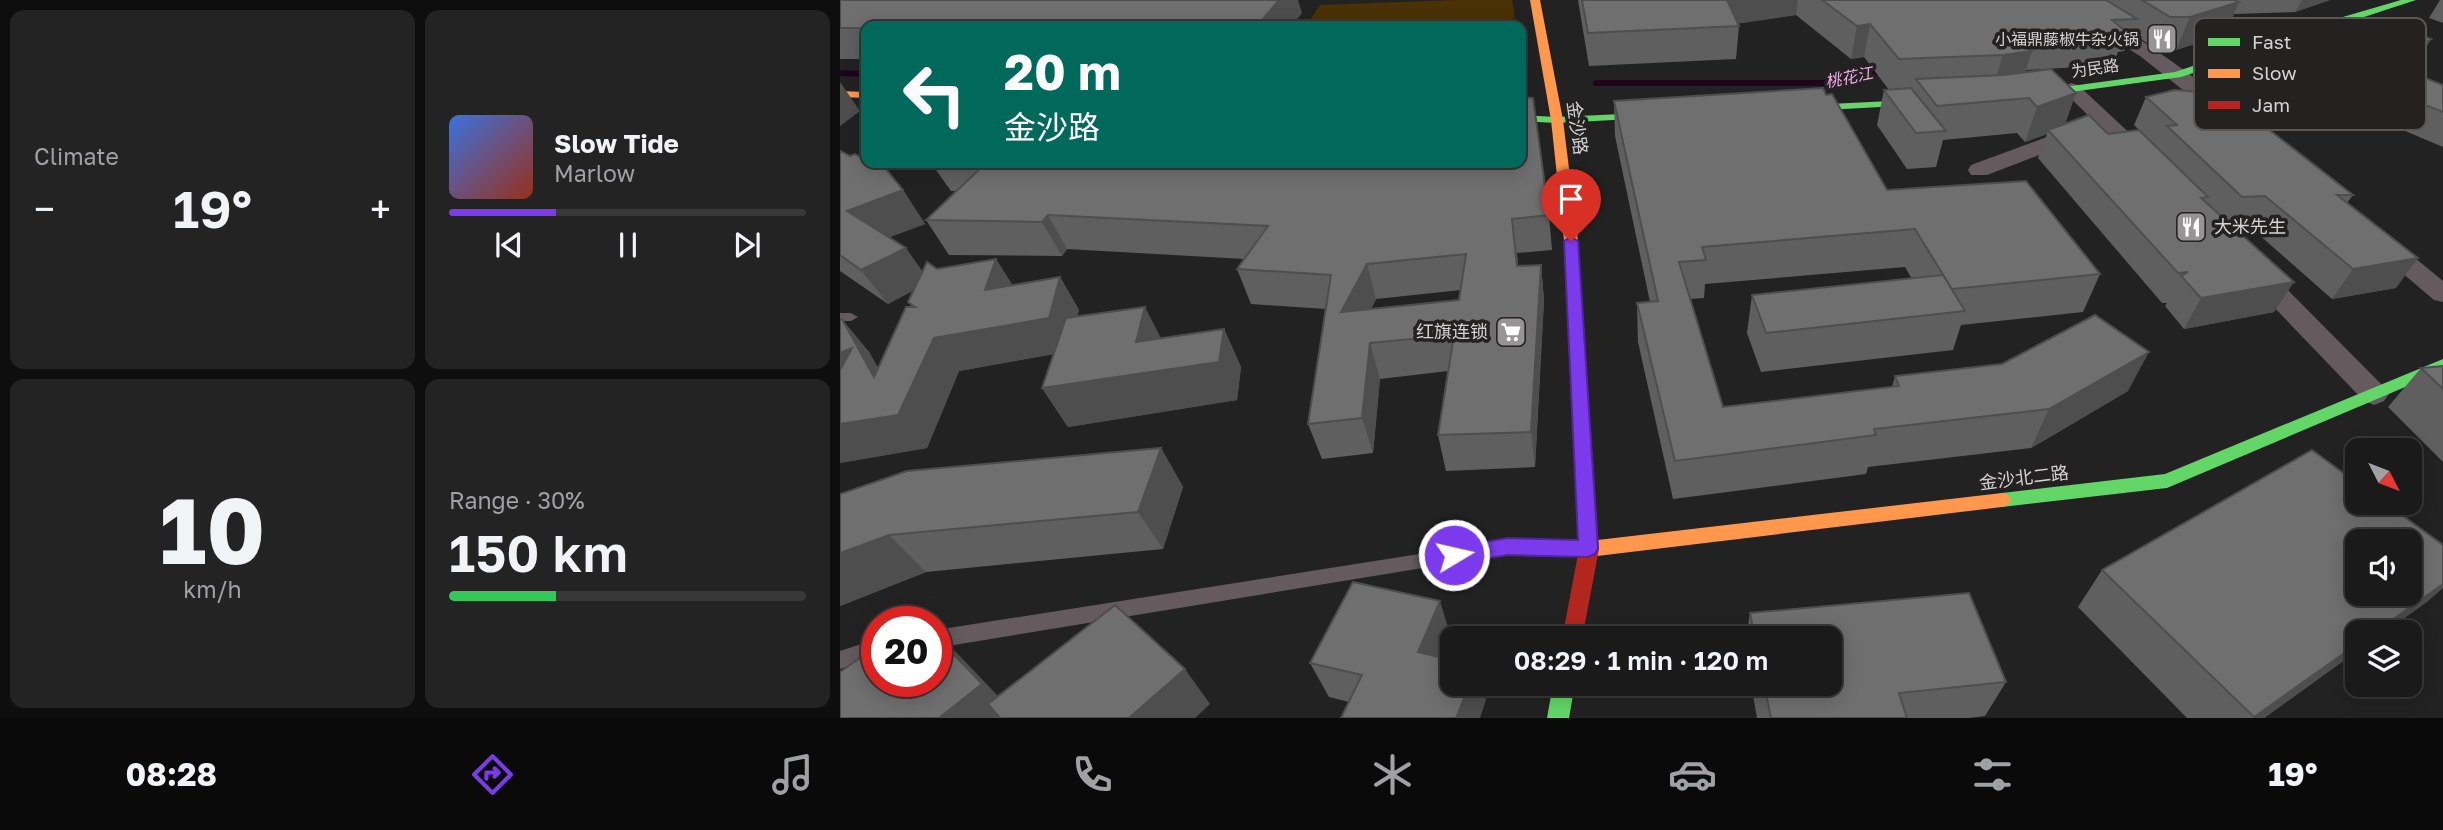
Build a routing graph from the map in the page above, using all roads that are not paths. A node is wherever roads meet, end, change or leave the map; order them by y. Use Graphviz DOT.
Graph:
graph roads {
  1 [pos="1535,0"];
  2 [pos="2411,0"];
  3 [pos="2060,1"];
  4 [pos="2349,18"];
  5 [pos="2194,69"];
  6 [pos="2177,75"];
  7 [pos="2071,89"];
  8 [pos="2194,89"];
  9 [pos="840,94"];
  10 [pos="861,95"];
  11 [pos="2006,97"];
  12 [pos="1952,101"];
  13 [pos="1775,109"];
  14 [pos="1680,114"];
  15 [pos="1526,118"];
  16 [pos="1557,120"];
  17 [pos="2108,122"];
  18 [pos="1979,170"];
  19 [pos="2165,180"];
  20 [pos="2368,232"];
  21 [pos="2241,258"];
  22 [pos="2443,294"];
  23 [pos="2443,365"];
  24 [pos="2374,394"];
  25 [pos="1588,549"];
  26 [pos="1574,626"];
  27 [pos="952,636"];
  28 [pos="861,653"];
  29 [pos="840,660"];
  30 [pos="1562,696"];
  31 [pos="1558,718"];
  1 -- 16 [label="street, 金沙路"];
  2 -- 4 [label="street, 为民路"];
  3 -- 6 [label="street"];
  5 -- 6 [label="street, 为民路"];
  6 -- 7 [label="street, 为民路"];
  6 -- 8 [label="street"];
  7 -- 11 [label="street, 为民路"];
  7 -- 17 [label="street"];
  9 -- 10 [label="street"];
  12 -- 13 [label="street"];
  14 -- 16 [label="street"];
  15 -- 16 [label="street"];
  16 -- 25 [label="street, 金沙路"];
  17 -- 18 [label="street"];
  17 -- 19 [label="street"];
  20 -- 22 [label="street"];
  21 -- 24 [label="street"];
  23 -- 24 [label="street, 金沙北二路"];
  24 -- 25 [label="street, 金沙北二路"];
  25 -- 26 [label="street, 金沙路"];
  25 -- 27 [label="lane"];
  28 -- 29 [label="lane"];
  30 -- 31 [label="street"];
}
